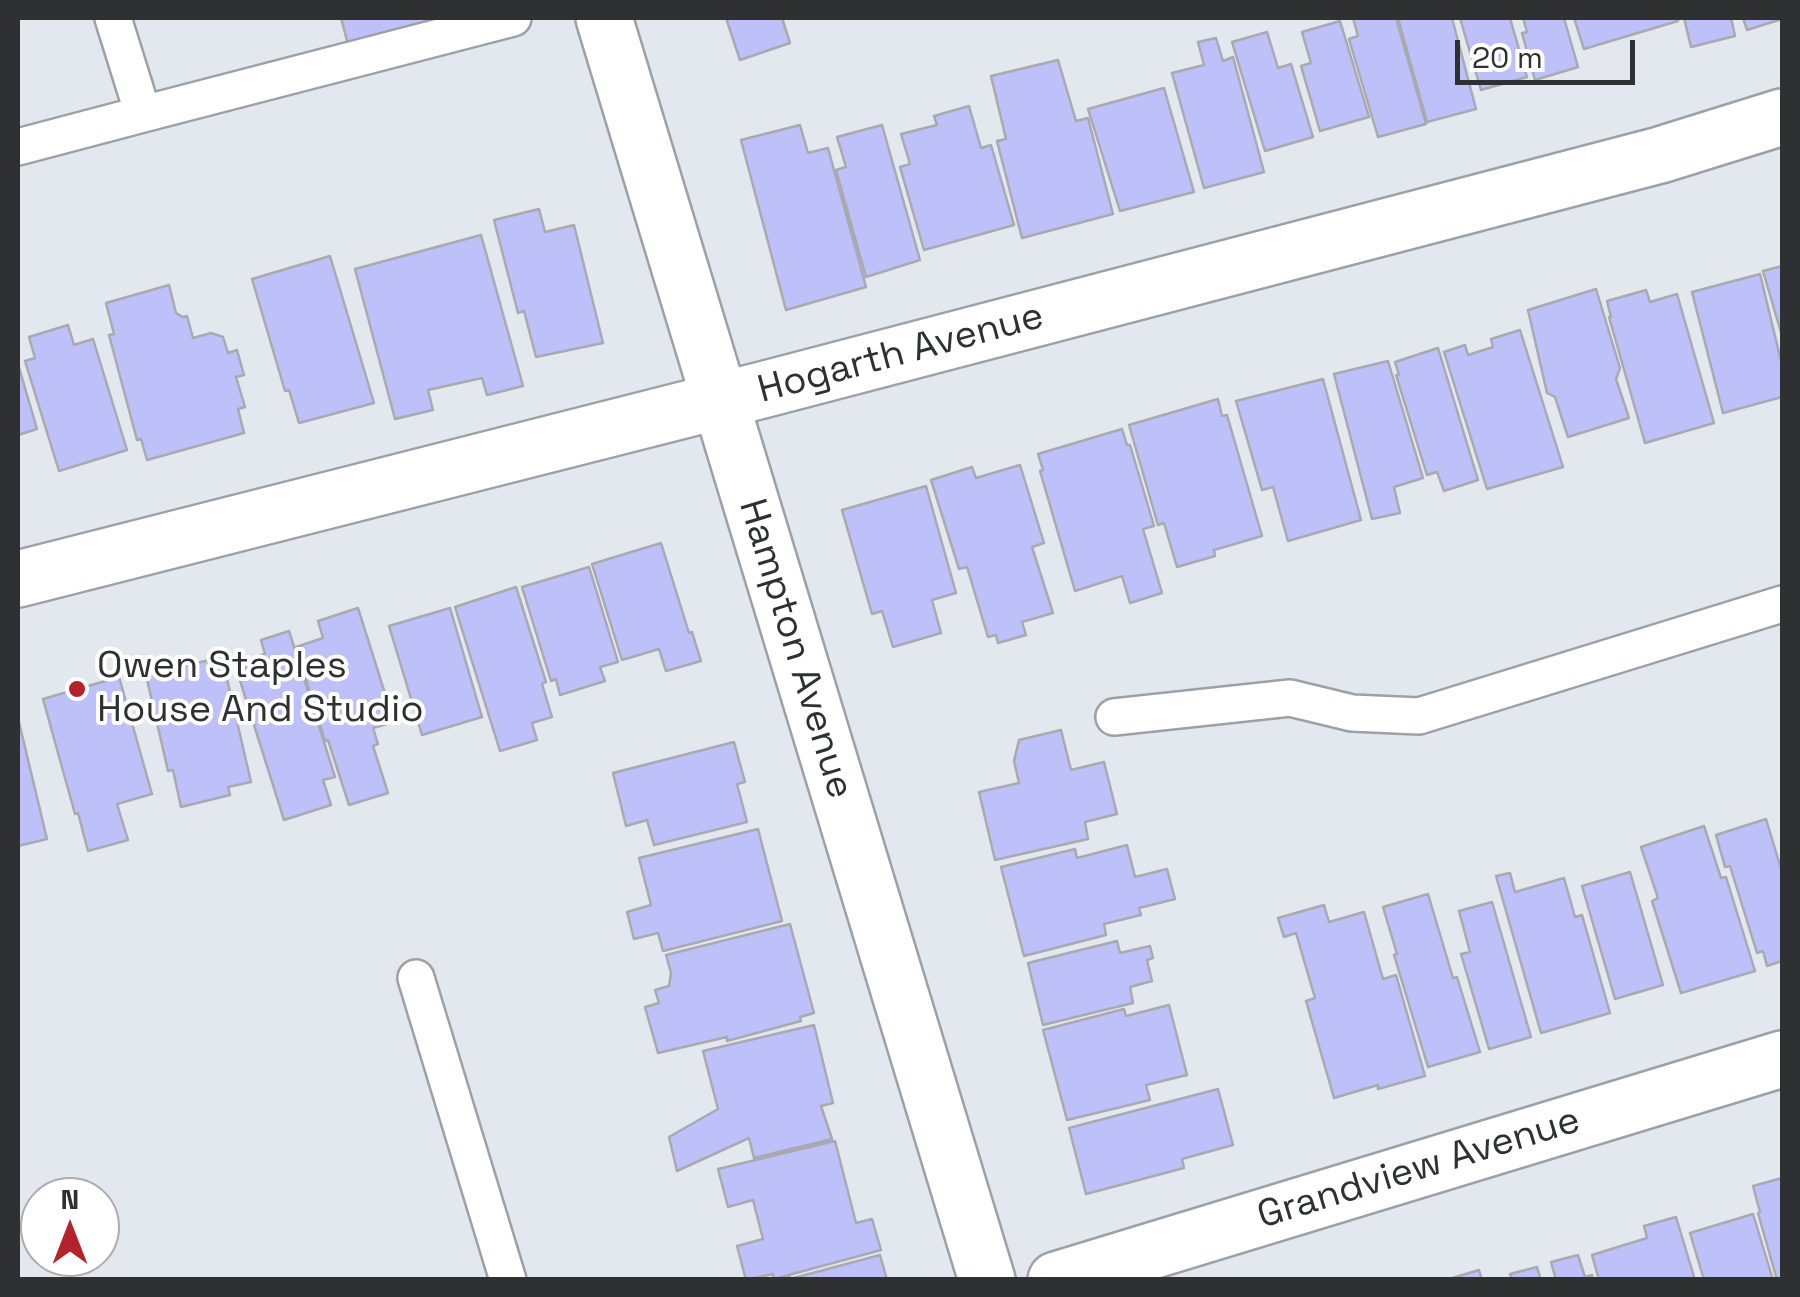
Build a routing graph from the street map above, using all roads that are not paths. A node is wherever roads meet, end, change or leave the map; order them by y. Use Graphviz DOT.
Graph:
graph roads {
  1 [pos="113,18"];
  2 [pos="513,18"];
  3 [pos="604,18"];
  4 [pos="143,114"];
  5 [pos="1782,118"];
  6 [pos="18,147"];
  7 [pos="719,401"];
  8 [pos="18,579"];
  9 [pos="1782,604"];
  10 [pos="1114,717"];
  11 [pos="416,978"];
  12 [pos="1782,1059"];
  13 [pos="508,1280"];
  14 [pos="987,1280"];
  15 [pos="1056,1280"];
  1 -- 4 [label="lane"];
  2 -- 4 [label="lane"];
  3 -- 7 [label="street, Hampton Avenue"];
  4 -- 6 [label="lane"];
  5 -- 7 [label="street, Hogarth Avenue"];
  7 -- 8 [label="street, Hogarth Avenue"];
  7 -- 14 [label="street, Hampton Avenue"];
  9 -- 10 [label="lane"];
  11 -- 13 [label="lane"];
  12 -- 15 [label="street, Grandview Avenue"];
}
